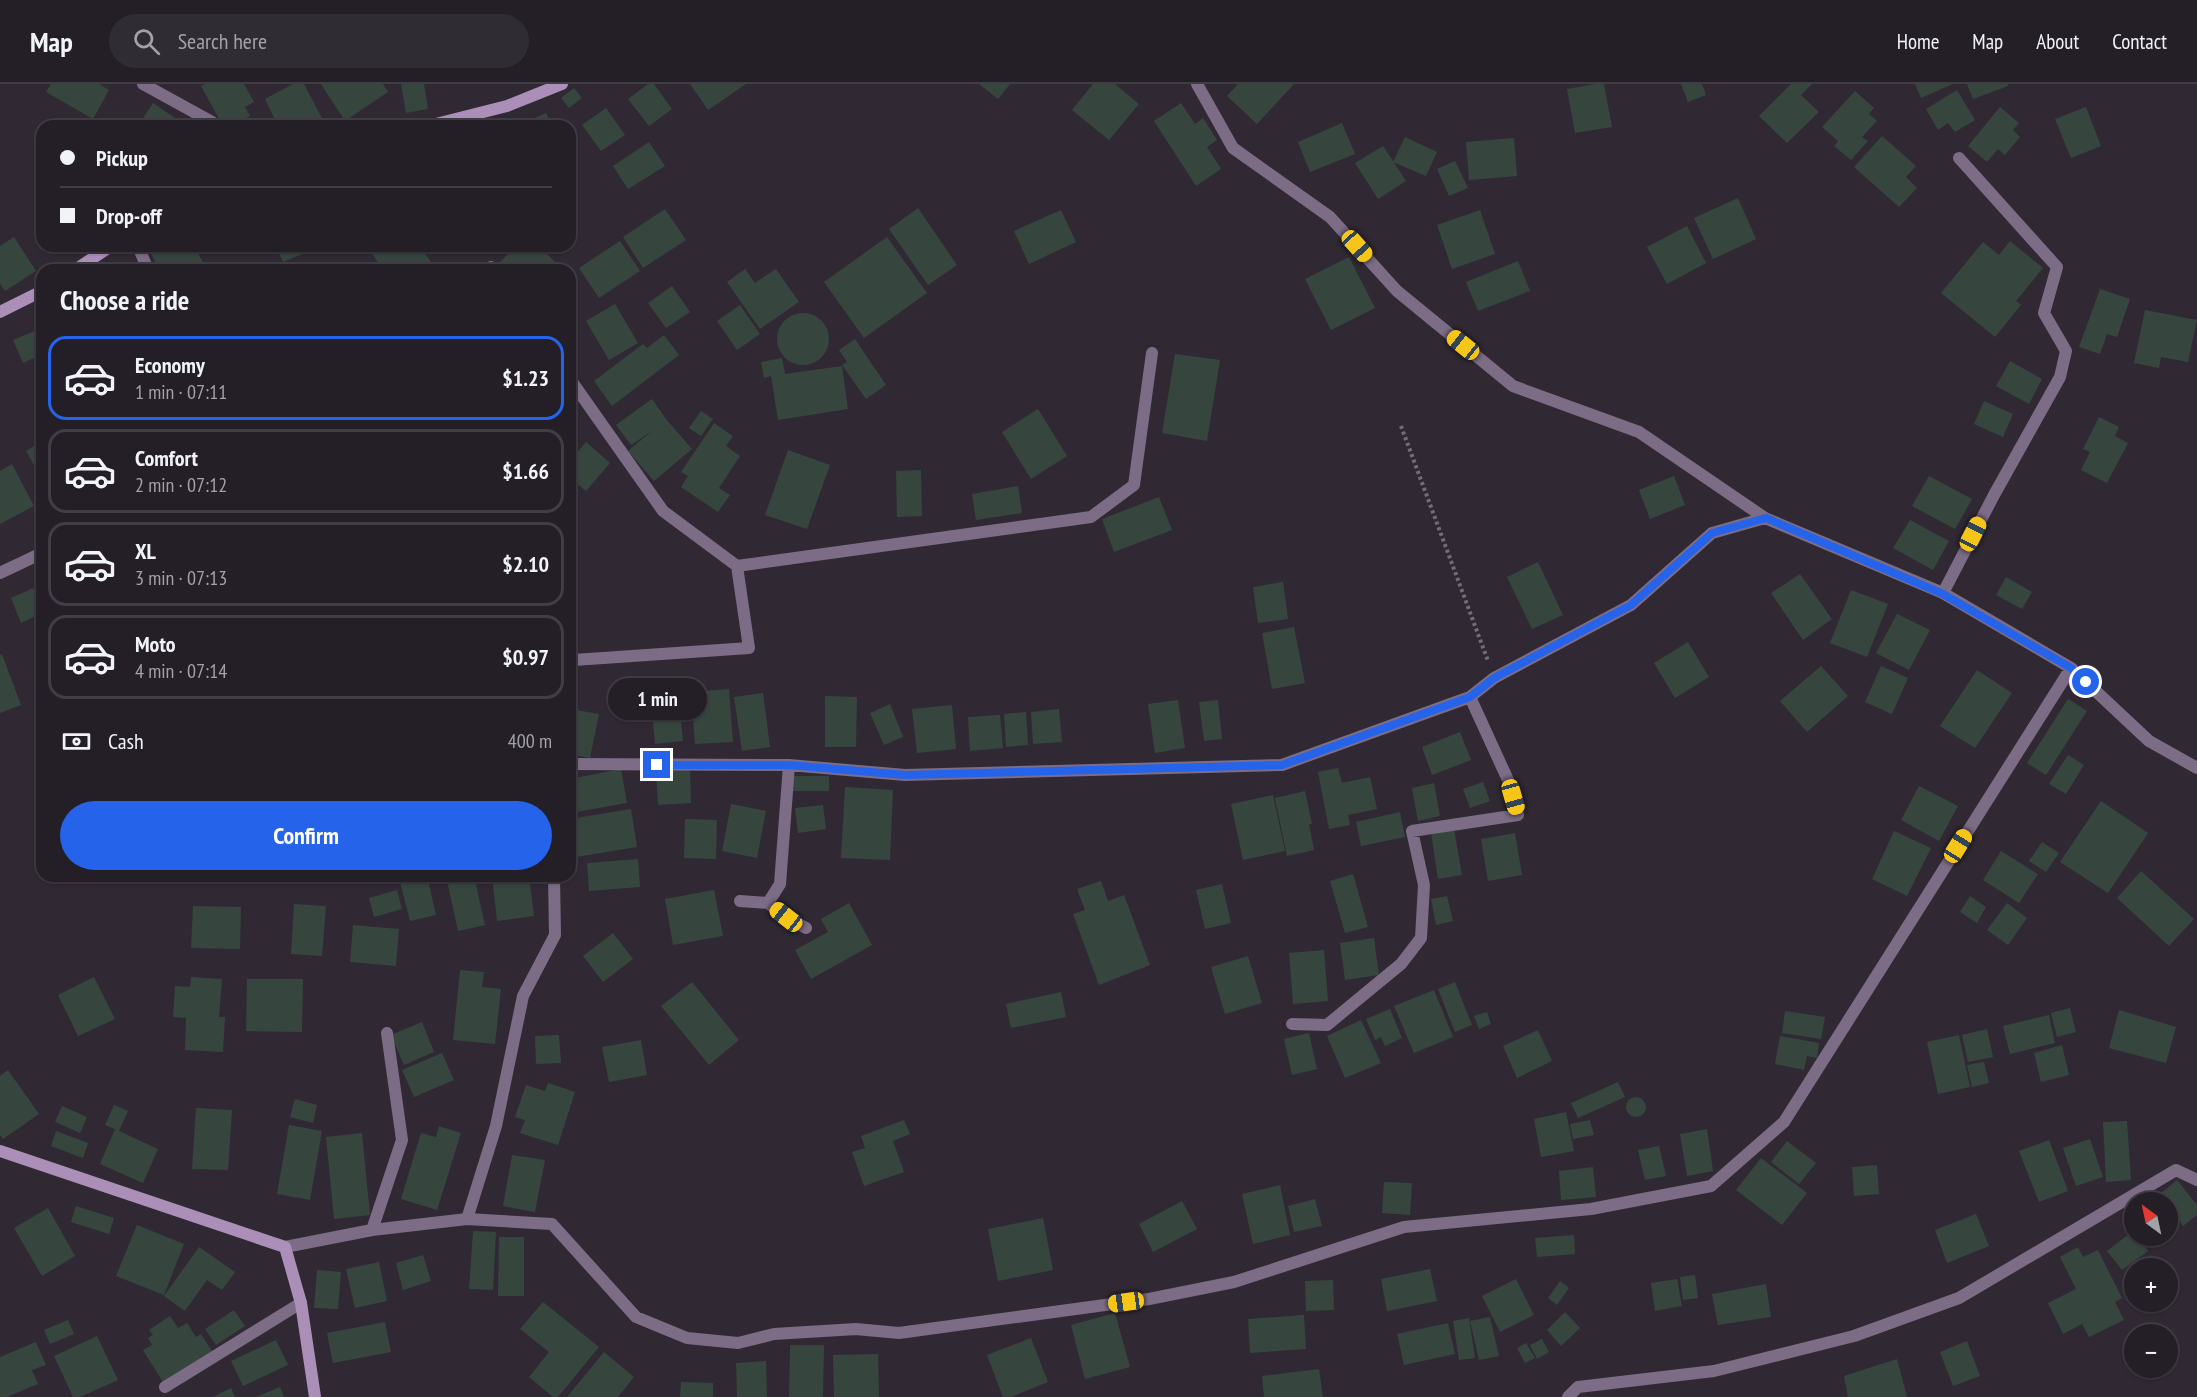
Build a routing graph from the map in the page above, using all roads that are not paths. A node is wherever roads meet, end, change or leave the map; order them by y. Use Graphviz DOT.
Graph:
graph roads {
  1 [pos="143,84"];
  2 [pos="562,84"];
  3 [pos="1197,84"];
  4 [pos="208,120"];
  5 [pos="452,120"];
  6 [pos="1959,158"];
  7 [pos="102,252"];
  8 [pos="84,264"];
  9 [pos="36,294"];
  10 [pos="0,312"];
  11 [pos="1152,353"];
  12 [pos="576,388"];
  13 [pos="1766,518"];
  14 [pos="36,557"];
  15 [pos="737,566"];
  16 [pos="0,573"];
  17 [pos="1943,594"];
  18 [pos="576,660"];
  19 [pos="2071,668"];
  20 [pos="1470,697"];
  21 [pos="576,764"];
  22 [pos="789,765"];
  23 [pos="2197,768"];
  24 [pos="554,882"];
  25 [pos="741,901"];
  26 [pos="768,903"];
  27 [pos="806,928"];
  28 [pos="1292,1024"];
  29 [pos="387,1034"];
  30 [pos="0,1151"];
  31 [pos="2197,1180"];
  32 [pos="467,1219"];
  33 [pos="372,1230"];
  34 [pos="285,1247"];
  35 [pos="301,1303"];
  36 [pos="165,1387"];
  37 [pos="315,1397"];
  38 [pos="1568,1397"];
  1 -- 4 [label="street"];
  2 -- 5 [label="street"];
  3 -- 13 [label="street"];
  6 -- 17 [label="street"];
  7 -- 8 [label="street"];
  9 -- 10 [label="street"];
  11 -- 15 [label="street"];
  12 -- 15 [label="street"];
  13 -- 17 [label="street"];
  13 -- 20 [label="street"];
  14 -- 16 [label="street"];
  15 -- 18 [label="street"];
  17 -- 19 [label="street"];
  19 -- 23 [label="street"];
  19 -- 32 [label="street"];
  20 -- 22 [label="street"];
  20 -- 28 [label="street"];
  21 -- 22 [label="street"];
  22 -- 26 [label="street"];
  24 -- 32 [label="street"];
  25 -- 26 [label="street"];
  26 -- 27 [label="street"];
  29 -- 33 [label="street"];
  30 -- 34 [label="street"];
  31 -- 38 [label="street"];
  32 -- 33 [label="street"];
  33 -- 34 [label="street"];
  34 -- 35 [label="street"];
  35 -- 36 [label="street"];
  35 -- 37 [label="street"];
}
